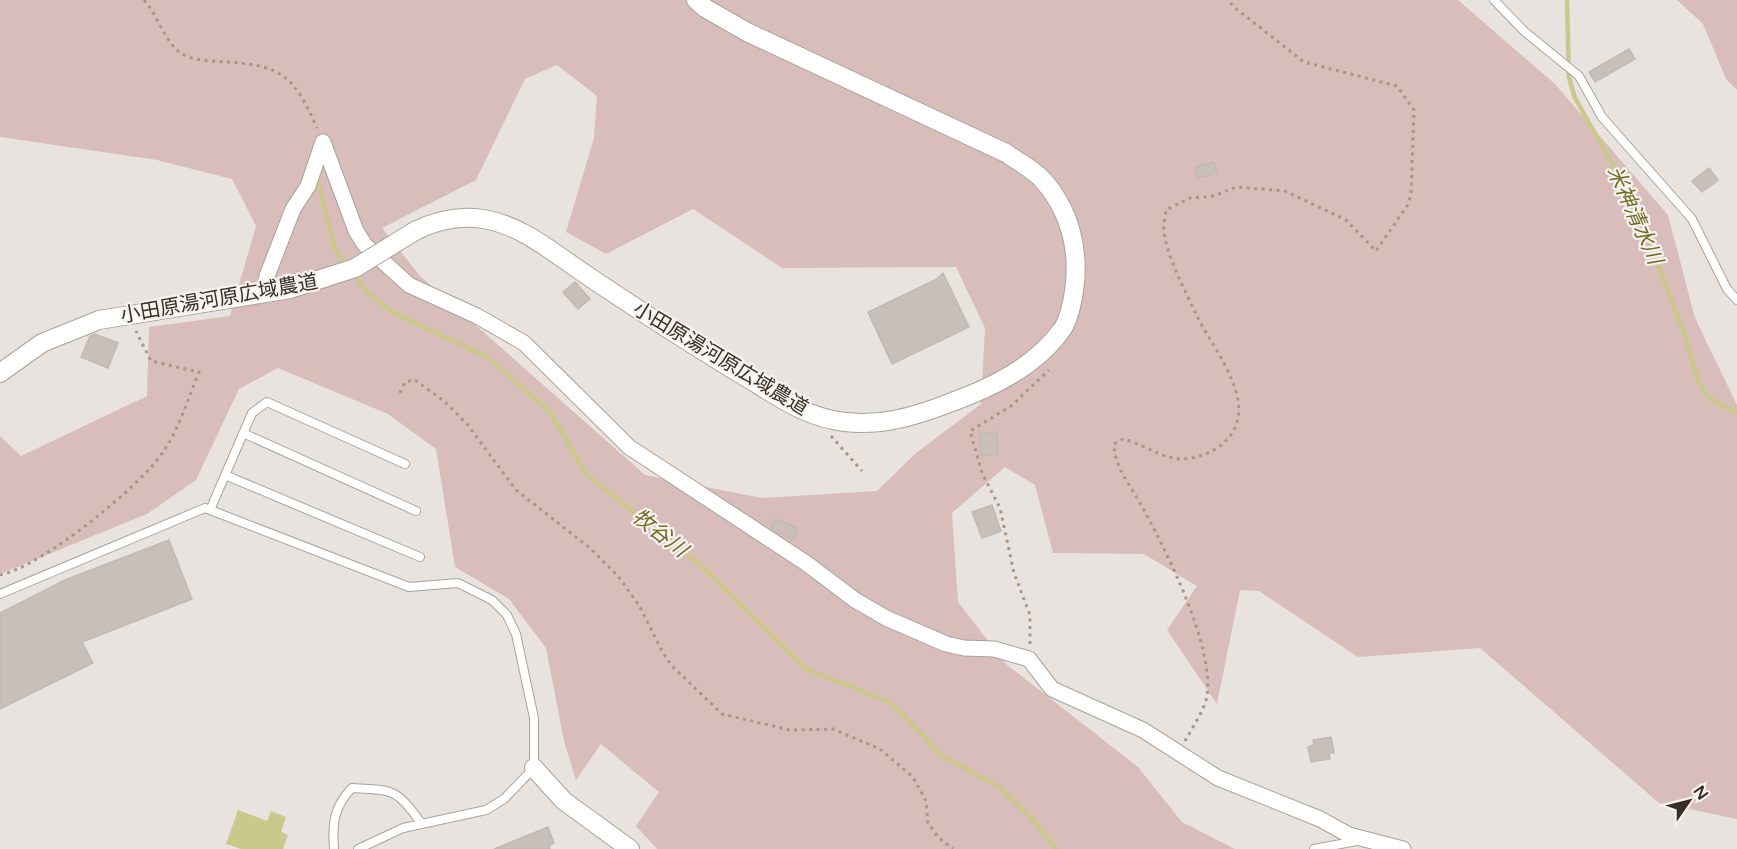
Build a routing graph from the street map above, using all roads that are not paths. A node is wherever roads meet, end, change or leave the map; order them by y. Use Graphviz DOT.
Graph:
graph roads {
  1 [pos="696,0"];
  2 [pos="1494,0"];
  3 [pos="264,294"];
  4 [pos="1737,300"];
  5 [pos="0,373"];
  6 [pos="243,433"];
  7 [pos="405,464"];
  8 [pos="225,474"];
  9 [pos="210,510"];
  10 [pos="416,511"];
  11 [pos="420,557"];
  12 [pos="0,594"];
  13 [pos="534,768"];
  14 [pos="422,824"];
  15 [pos="1361,839"];
  16 [pos="334,849"];
  17 [pos="358,849"];
  18 [pos="630,849"];
  19 [pos="1314,849"];
  20 [pos="1403,849"];
  1 -- 3 [label="street, 小田原湯河原広域農道, bridge"];
  2 -- 4 [label="lane"];
  3 -- 5 [label="street, 小田原湯河原広域農道"];
  3 -- 15 [label="street"];
  6 -- 7 [label="lane"];
  6 -- 8 [label="lane"];
  6 -- 10 [label="lane"];
  8 -- 9 [label="lane"];
  8 -- 11 [label="lane"];
  9 -- 12 [label="lane"];
  9 -- 13 [label="lane"];
  13 -- 14 [label="lane"];
  13 -- 18 [label="street"];
  14 -- 16 [label="lane"];
  14 -- 17 [label="lane"];
  15 -- 19 [label="lane"];
  15 -- 20 [label="street"];
}
